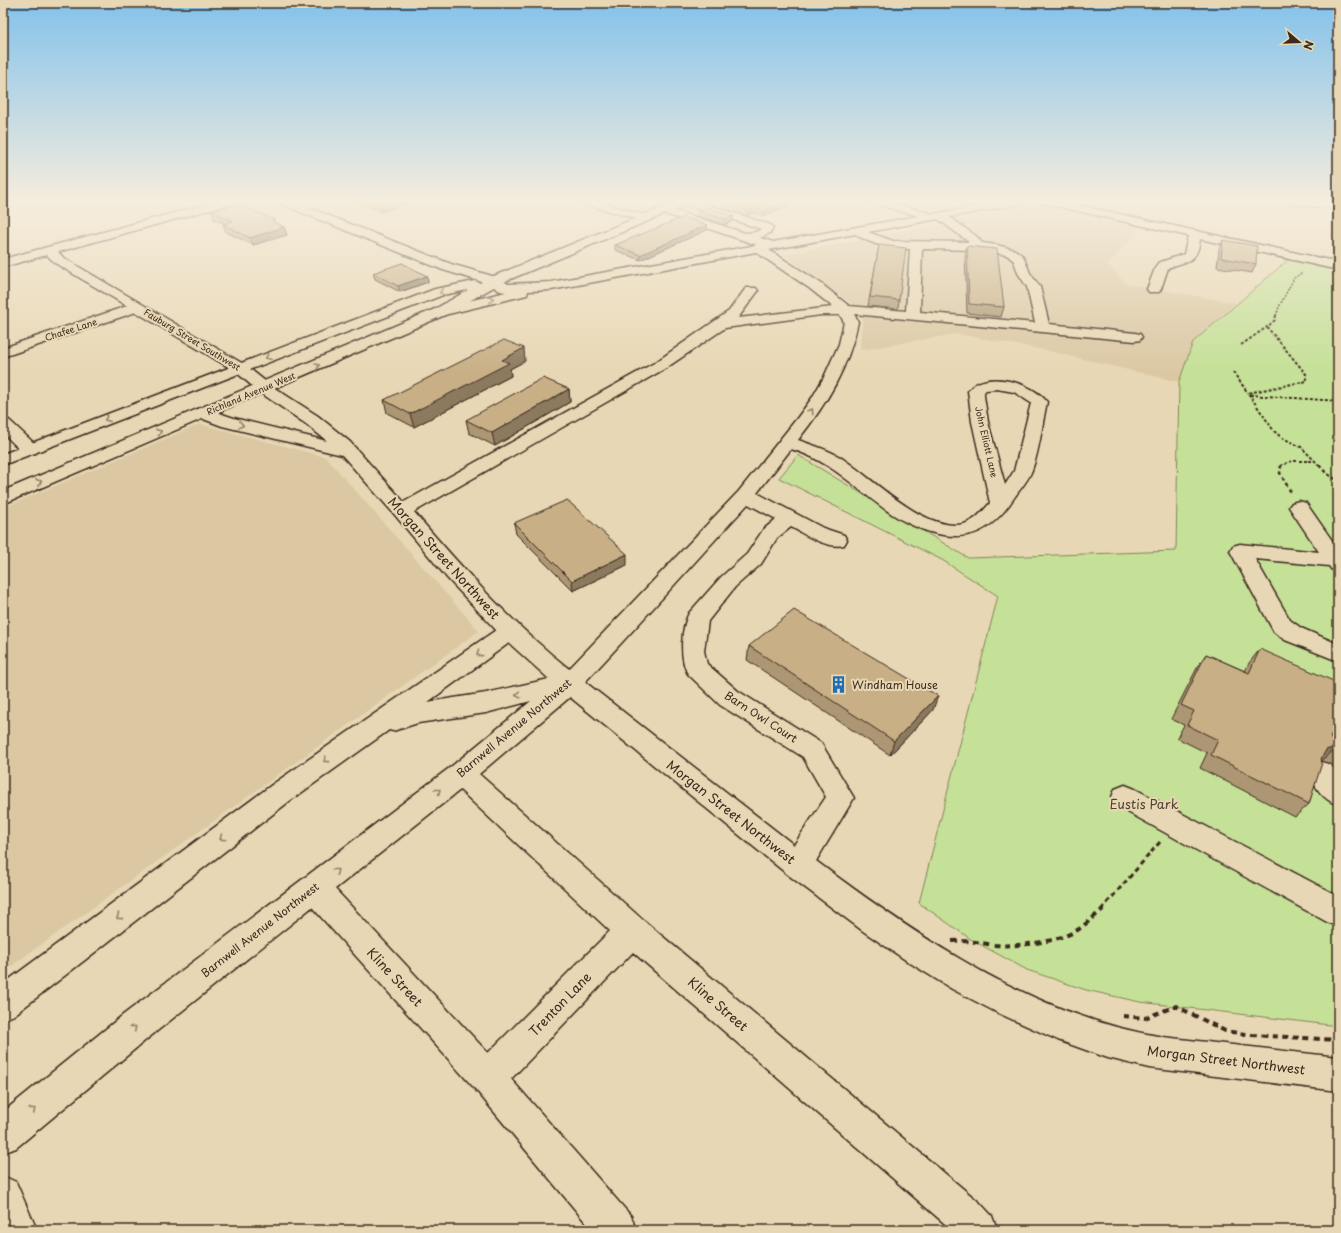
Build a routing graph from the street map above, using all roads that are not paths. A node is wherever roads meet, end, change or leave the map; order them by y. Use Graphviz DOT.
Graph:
graph roads {
  1 [pos="23,258"];
  2 [pos="57,258"];
  3 [pos="421,258"];
  4 [pos="549,258"];
  5 [pos="711,258"];
  6 [pos="772,258"];
  7 [pos="917,258"];
  8 [pos="1017,258"];
  9 [pos="1188,258"];
  10 [pos="1299,258"];
  11 [pos="3,263"];
  12 [pos="1338,266"];
  13 [pos="494,280"];
  14 [pos="539,288"];
  15 [pos="1154,289"];
  16 [pos="751,290"];
  17 [pos="407,304"];
  18 [pos="138,307"];
  19 [pos="844,309"];
  20 [pos="437,314"];
  21 [pos="913,314"];
  22 [pos="721,324"];
  23 [pos="1043,327"];
  24 [pos="1135,337"];
  25 [pos="3,353"];
  26 [pos="240,368"];
  27 [pos="264,388"];
  28 [pos="204,414"];
  29 [pos="3,424"];
  30 [pos="788,442"];
  31 [pos="30,449"];
  32 [pos="347,451"];
  33 [pos="3,460"];
  34 [pos="746,495"];
  35 [pos="3,498"];
  36 [pos="1000,504"];
  37 [pos="1299,507"];
  38 [pos="402,510"];
  39 [pos="786,516"];
  40 [pos="837,540"];
  41 [pos="1337,561"];
  42 [pos="510,631"];
  43 [pos="1338,653"];
  44 [pos="570,683"];
  45 [pos="353,741"];
  46 [pos="1322,773"];
  47 [pos="461,774"];
  48 [pos="1338,793"];
  49 [pos="1125,797"];
  50 [pos="797,865"];
  51 [pos="314,888"];
  52 [pos="1338,912"];
  53 [pos="632,931"];
  54 [pos="3,1004"];
  55 [pos="1338,1074"];
  56 [pos="488,1078"];
  57 [pos="3,1135"];
  58 [pos="3,1195"];
  59 [pos="18,1230"];
  60 [pos="617,1230"];
  61 [pos="978,1230"];
  1 -- 11 [label="street"];
  2 -- 18 [label="street, Fauburg Street Southwest"];
  3 -- 13 [label="street"];
  4 -- 13 [label="street, Richland Avenue West"];
  5 -- 14 [label="street"];
  6 -- 19 [label="street"];
  7 -- 21 [label="street"];
  8 -- 23 [label="street"];
  9 -- 15 [label="street"];
  10 -- 12 [label="street"];
  13 -- 14 [label="street"];
  13 -- 17 [label="street, Richland Avenue West, one-way"];
  13 -- 20 [label="street, Richland Avenue West"];
  20 -- 14 [label="street, one-way"];
  16 -- 22 [label="street"];
  17 -- 20 [label="street"];
  17 -- 26 [label="street, Richland Avenue West, one-way"];
  18 -- 25 [label="street, Chafee Lane"];
  18 -- 26 [label="street, Fauburg Street Southwest"];
  19 -- 21 [label="street"];
  19 -- 22 [label="street"];
  30 -- 19 [label="street, Barnwell Avenue Northwest, one-way"];
  27 -- 20 [label="street, Richland Avenue West, one-way"];
  21 -- 23 [label="street"];
  22 -- 38 [label="street"];
  23 -- 24 [label="street"];
  26 -- 27 [label="street, Fauburg Street Southwest"];
  26 -- 31 [label="street, Richland Avenue West, one-way"];
  27 -- 28 [label="street, Richland Avenue West"];
  27 -- 32 [label="street, Fauburg Street Southwest"];
  28 -- 32 [label="street, one-way"];
  35 -- 28 [label="street, Richland Avenue West, one-way"];
  29 -- 31 [label="street"];
  30 -- 34 [label="street, Barnwell Avenue Northwest"];
  30 -- 36 [label="street, John Elliott Lane"];
  31 -- 33 [label="street, Richland Avenue West"];
  32 -- 38 [label="street, Morgan Street Northwest"];
  34 -- 39 [label="street"];
  34 -- 44 [label="street, Barnwell Avenue Northwest"];
  36 -- 36 [label="street, John Elliott Lane"];
  37 -- 41 [label="street"];
  38 -- 42 [label="street, Morgan Street Northwest"];
  39 -- 40 [label="street"];
  39 -- 50 [label="street, Barn Owl Court"];
  41 -- 43 [label="street"];
  42 -- 44 [label="street, Morgan Street Northwest"];
  42 -- 45 [label="street, one-way"];
  44 -- 45 [label="street, one-way"];
  44 -- 47 [label="street, Barnwell Avenue Northwest"];
  44 -- 50 [label="street, Morgan Street Northwest"];
  45 -- 54 [label="street, one-way"];
  46 -- 48 [label="street"];
  51 -- 47 [label="street, Barnwell Avenue Northwest, one-way"];
  47 -- 53 [label="street, Kline Street"];
  49 -- 52 [label="street"];
  50 -- 55 [label="street, Morgan Street Northwest"];
  51 -- 56 [label="street, Kline Street"];
  57 -- 51 [label="street, Barnwell Avenue Northwest, one-way"];
  53 -- 56 [label="street, Trenton Lane"];
  53 -- 61 [label="street, Kline Street"];
  56 -- 60 [label="street, Kline Street"];
  58 -- 59 [label="street"];
}
